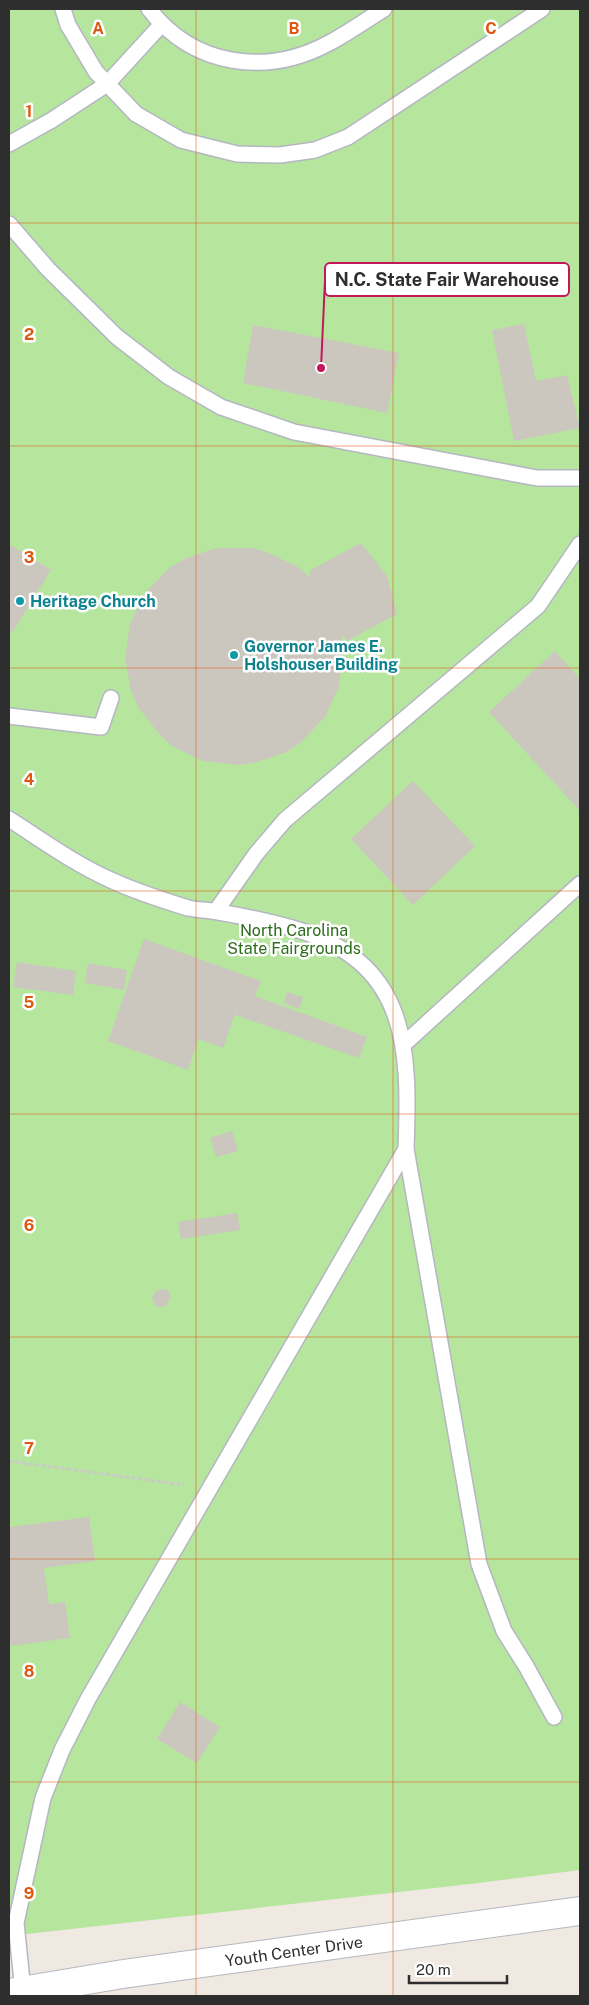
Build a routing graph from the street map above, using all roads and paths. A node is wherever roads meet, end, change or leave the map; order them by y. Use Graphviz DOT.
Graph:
graph roads {
  1 [pos="63,9"];
  2 [pos="149,9"];
  3 [pos="384,9"];
  4 [pos="542,9"];
  5 [pos="161,25"];
  6 [pos="107,84"];
  7 [pos="9,144"];
  8 [pos="9,224"];
  9 [pos="580,478"];
  10 [pos="580,544"];
  11 [pos="111,698"];
  12 [pos="9,716"];
  13 [pos="9,819"];
  14 [pos="580,884"];
  15 [pos="216,911"];
  16 [pos="404,1044"];
  17 [pos="406,1148"];
  18 [pos="9,1461"];
  19 [pos="208,1488"];
  20 [pos="554,1717"];
  21 [pos="580,1911"];
  22 [pos="124,1985"];
  23 [pos="16,1992"];
  1 -- 6 [label="lane"];
  2 -- 5 [label="lane"];
  3 -- 5 [label="lane"];
  4 -- 6 [label="lane"];
  5 -- 6 [label="lane"];
  6 -- 7 [label="lane"];
  8 -- 9 [label="lane"];
  10 -- 15 [label="lane"];
  11 -- 12 [label="lane"];
  13 -- 15 [label="lane"];
  14 -- 16 [label="lane"];
  15 -- 16 [label="lane"];
  16 -- 17 [label="lane"];
  17 -- 19 [label="lane"];
  17 -- 20 [label="lane"];
  18 -- 19 [label="path"];
  19 -- 23 [label="lane"];
  21 -- 22 [label="street, Youth Center Drive"];
  22 -- 23 [label="street, Youth Center Drive"];
}
